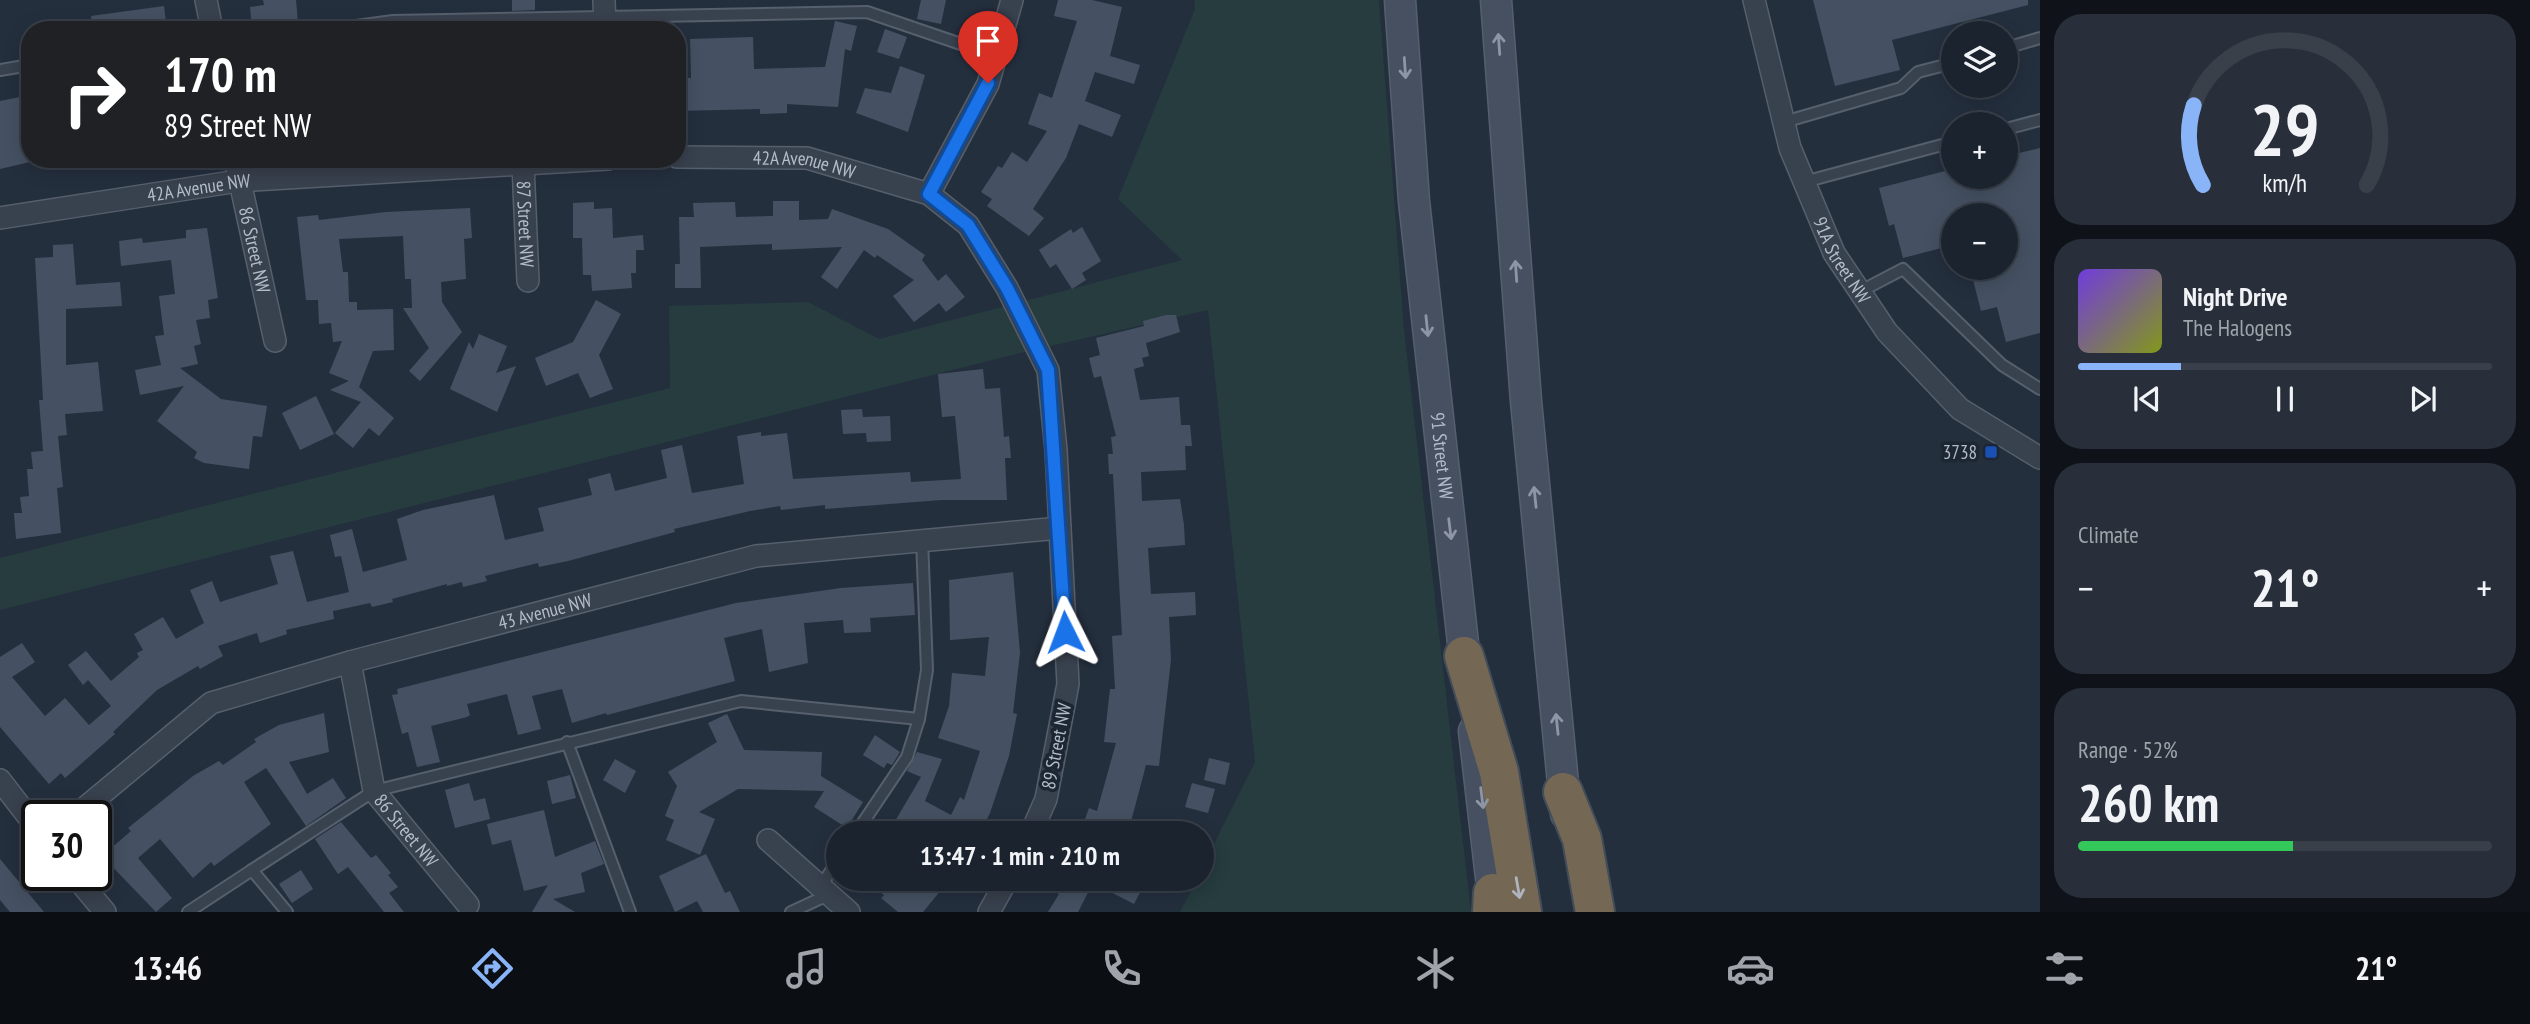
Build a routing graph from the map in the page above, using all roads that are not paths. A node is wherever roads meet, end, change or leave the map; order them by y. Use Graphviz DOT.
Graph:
graph roads {
  1 [pos="206,0"];
  2 [pos="1012,0"];
  3 [pos="1400,0"];
  4 [pos="1496,0"];
  5 [pos="1754,0"];
  6 [pos="605,15"];
  7 [pos="210,21"];
  8 [pos="393,21"];
  9 [pos="2040,38"];
  10 [pos="2018,44"];
  11 [pos="996,56"];
  12 [pos="1941,65"];
  13 [pos="21,66"];
  14 [pos="0,70"];
  15 [pos="2040,120"];
  16 [pos="1784,122"];
  17 [pos="2018,126"];
  18 [pos="1941,145"];
  19 [pos="686,157"];
  20 [pos="236,168"];
  21 [pos="456,168"];
  22 [pos="523,168"];
  23 [pos="238,181"];
  24 [pos="1804,182"];
  25 [pos="929,194"];
  26 [pos="0,218"];
  27 [pos="528,281"];
  28 [pos="1859,292"];
  29 [pos="275,341"];
  30 [pos="2040,389"];
  31 [pos="2036,456"];
  32 [pos="1060,528"];
  33 [pos="922,539"];
  34 [pos="1464,656"];
  35 [pos="350,662"];
  36 [pos="919,719"];
  37 [pos="567,742"];
  38 [pos="0,780"];
  39 [pos="374,791"];
  40 [pos="1563,792"];
  41 [pos="94,800"];
  42 [pos="21,807"];
  43 [pos="864,821"];
  44 [pos="1036,821"];
  45 [pos="768,840"];
  46 [pos="252,870"];
  47 [pos="825,890"];
  48 [pos="87,891"];
  49 [pos="1001,891"];
  50 [pos="468,905"];
  51 [pos="1501,907"];
  52 [pos="105,912"];
  53 [pos="188,912"];
  54 [pos="287,912"];
  55 [pos="630,912"];
  56 [pos="791,912"];
  57 [pos="849,912"];
  58 [pos="989,912"];
  59 [pos="1577,912"];
  60 [pos="1595,912"];
  1 -- 7 [label="street"];
  2 -- 11 [label="street"];
  3 -- 34 [label="main road, 91 Street NW, one-way"];
  40 -- 4 [label="main road, one-way"];
  5 -- 16 [label="street, 91A Street NW"];
  6 -- 8 [label="lane"];
  6 -- 11 [label="lane"];
  9 -- 10 [label="lane"];
  11 -- 25 [label="street"];
  12 -- 16 [label="lane"];
  13 -- 14 [label="lane"];
  15 -- 17 [label="lane"];
  16 -- 24 [label="street, 91A Street NW"];
  18 -- 24 [label="lane"];
  19 -- 25 [label="street, 42A Avenue NW"];
  20 -- 23 [label="street, 86 Street NW"];
  21 -- 23 [label="street, 42A Avenue NW"];
  22 -- 27 [label="street, 87 Street NW"];
  23 -- 26 [label="street, 42A Avenue NW"];
  23 -- 29 [label="street, 86 Street NW"];
  24 -- 28 [label="street, 91A Street NW"];
  25 -- 32 [label="street, 89 Street NW"];
  28 -- 30 [label="lane"];
  28 -- 31 [label="street, 91A Street NW"];
  32 -- 33 [label="street, 43 Avenue NW"];
  32 -- 44 [label="street, 89 Street NW"];
  33 -- 35 [label="street, 43 Avenue NW"];
  33 -- 36 [label="lane"];
  34 -- 51 [label="highway, one-way"];
  35 -- 39 [label="street, 86 Street NW"];
  35 -- 41 [label="street, 43 Avenue NW"];
  36 -- 37 [label="lane"];
  36 -- 43 [label="lane"];
  37 -- 39 [label="lane"];
  37 -- 55 [label="lane"];
  38 -- 42 [label="street"];
  39 -- 46 [label="lane"];
  39 -- 50 [label="street, 86 Street NW"];
  40 -- 59 [label="main road"];
  40 -- 60 [label="highway"];
  45 -- 47 [label="street"];
  46 -- 53 [label="lane"];
  46 -- 54 [label="lane"];
  47 -- 56 [label="lane"];
  47 -- 57 [label="street"];
  48 -- 52 [label="street"];
  49 -- 58 [label="street"];
}
